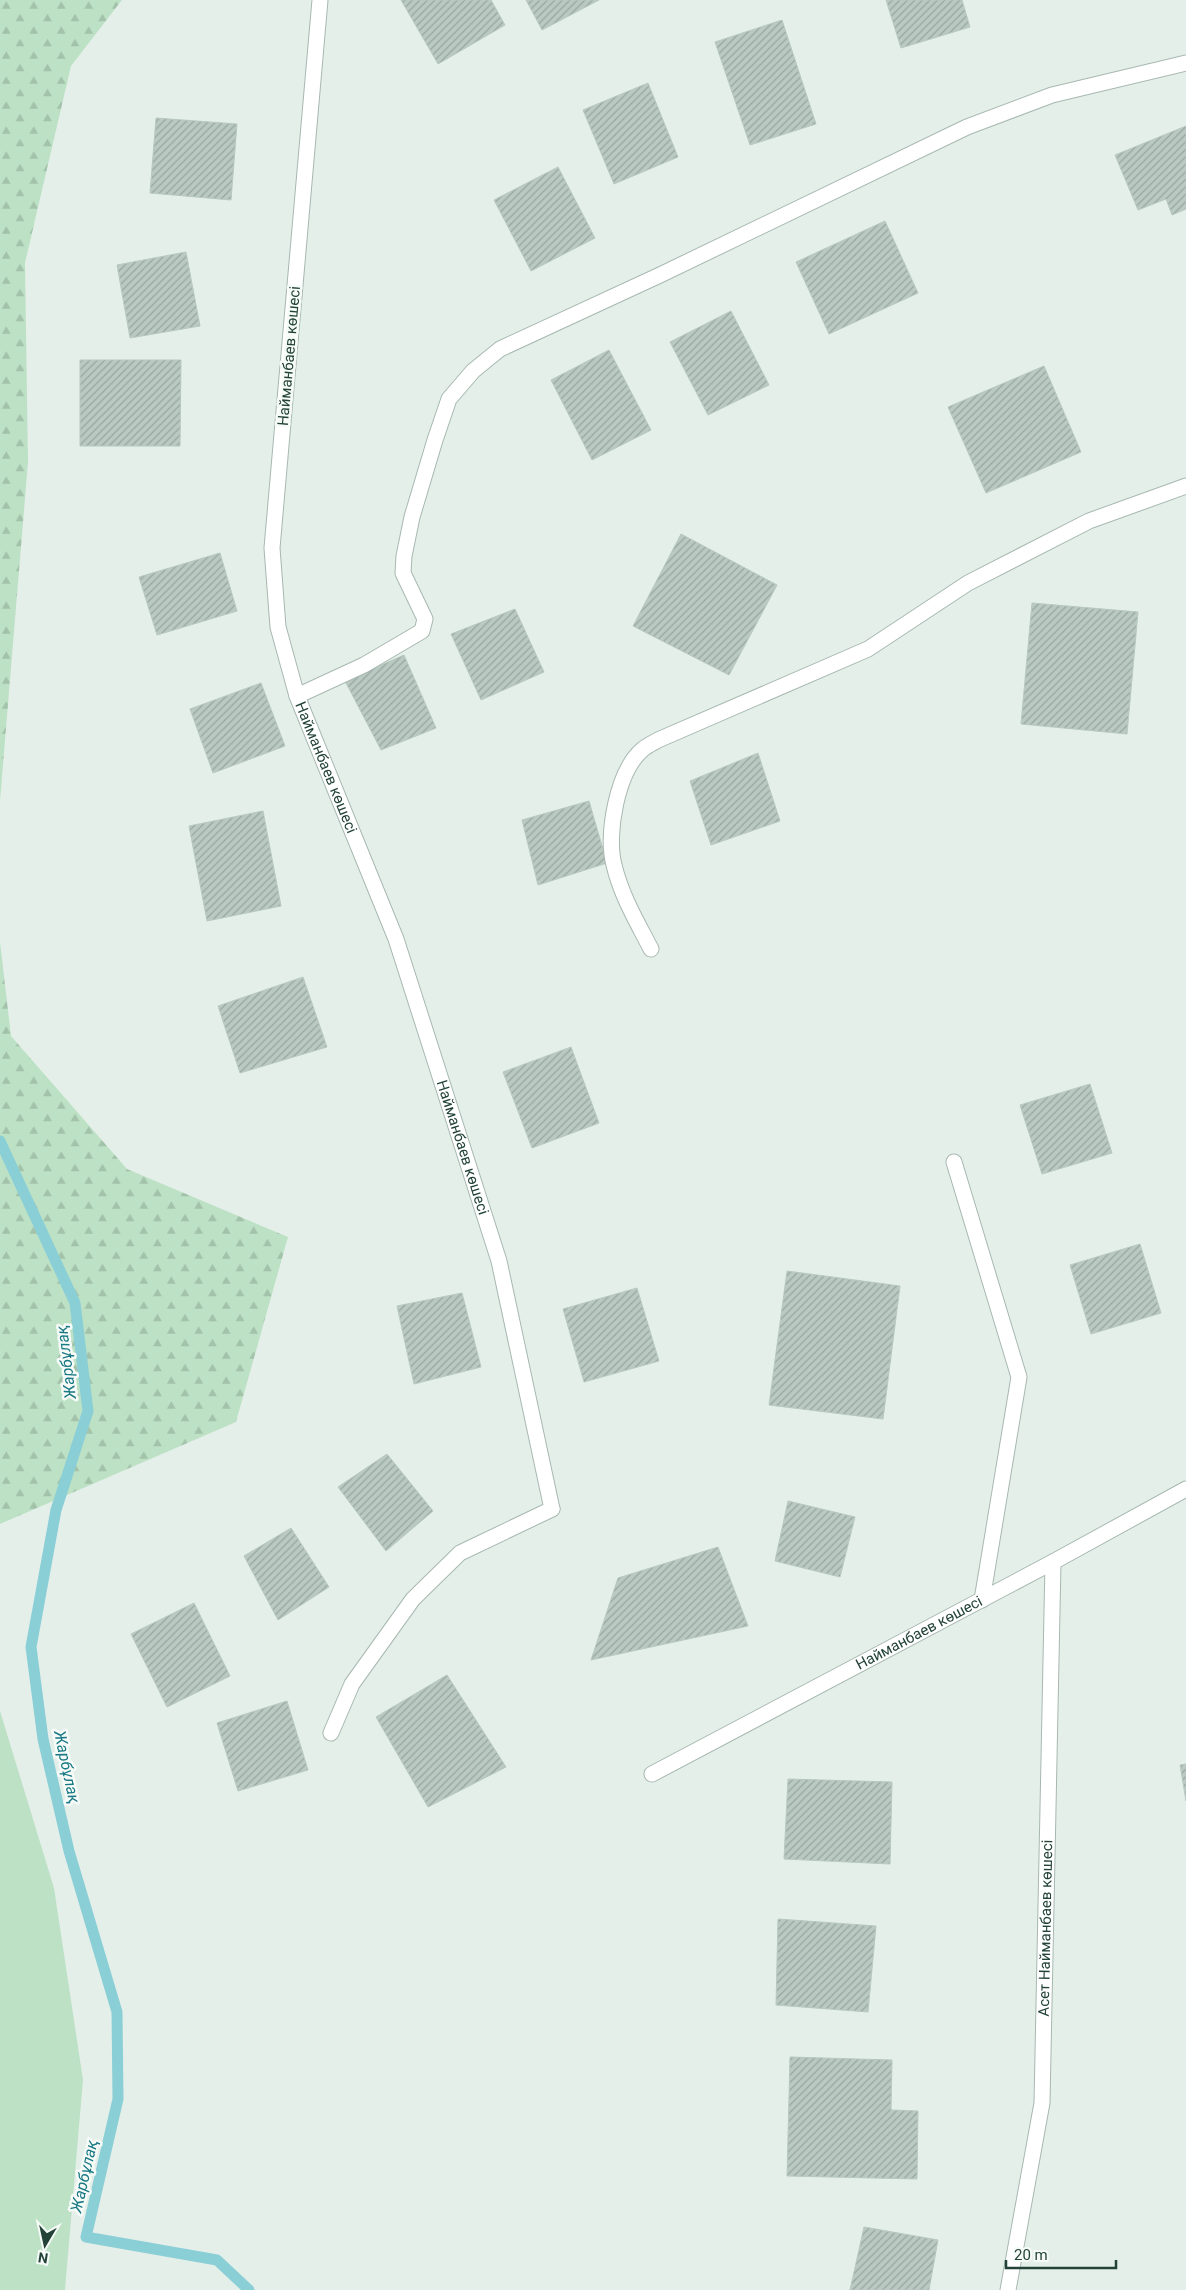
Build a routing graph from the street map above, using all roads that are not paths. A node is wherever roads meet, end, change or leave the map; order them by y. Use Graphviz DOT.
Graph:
graph roads {
  1 [pos="320,0"];
  2 [pos="1186,62"];
  3 [pos="1186,486"];
  4 [pos="297,696"];
  5 [pos="651,949"];
  6 [pos="954,1162"];
  7 [pos="1186,1489"];
  8 [pos="1053,1562"];
  9 [pos="982,1600"];
  10 [pos="331,1733"];
  11 [pos="652,1774"];
  12 [pos="1008,2290"];
  1 -- 4 [label="street, Найманбаев көшесі"];
  2 -- 4 [label="street"];
  3 -- 5 [label="street"];
  4 -- 10 [label="street, Найманбаев көшесі"];
  6 -- 9 [label="street"];
  7 -- 8 [label="street, Найманбаев көшесі"];
  8 -- 9 [label="street, Найманбаев көшесі"];
  8 -- 12 [label="street, Асет Найманбаев көшесі"];
  9 -- 11 [label="street, Найманбаев көшесі"];
}
